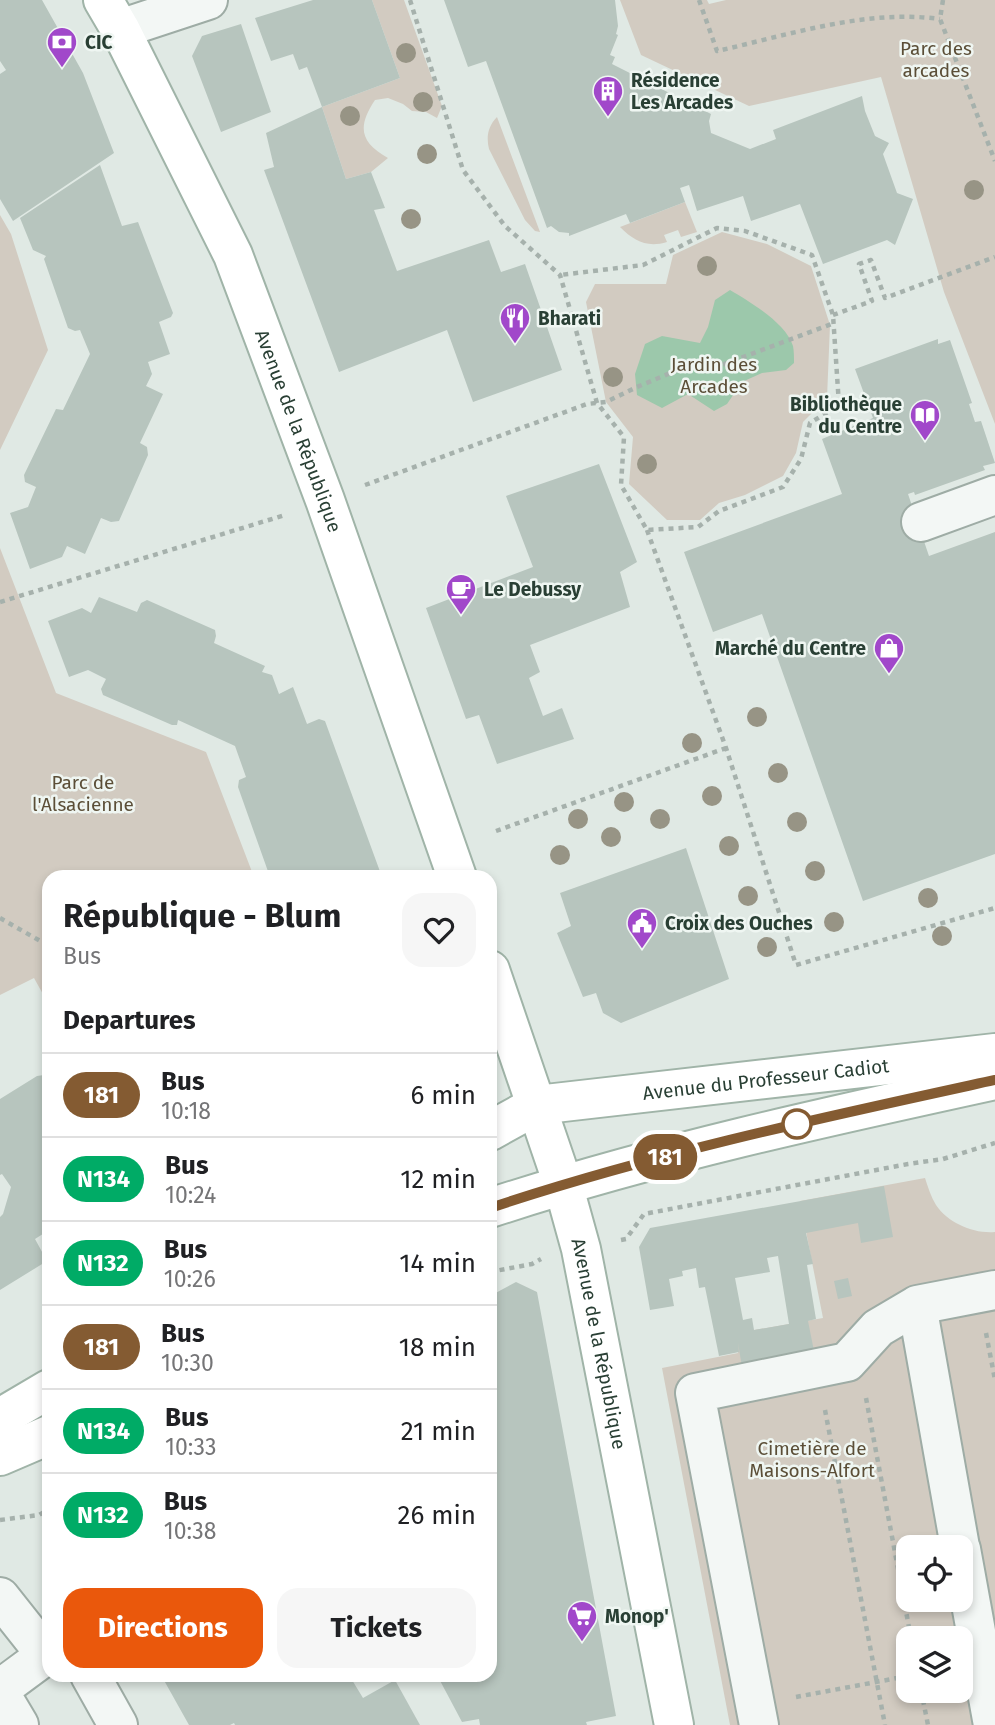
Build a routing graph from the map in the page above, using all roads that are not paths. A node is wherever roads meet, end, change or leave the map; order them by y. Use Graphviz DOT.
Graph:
graph roads {
  1 [pos="208,0"];
  2 [pos="112,15"];
  3 [pos="995,495"];
  4 [pos="921,523"];
  5 [pos="455,870"];
  6 [pos="497,990"];
  7 [pos="995,1053"];
  8 [pos="995,1080"];
  9 [pos="537,1105"];
  10 [pos="497,1127"];
  11 [pos="563,1184"];
  12 [pos="497,1206"];
  13 [pos="995,1290"];
  14 [pos="917,1305"];
  15 [pos="42,1397"];
  16 [pos="42,1438"];
  17 [pos="1,1447"];
  18 [pos="959,1535"];
  19 [pos="0,1597"];
  20 [pos="973,1612"];
  21 [pos="42,1648"];
  22 [pos="42,1660"];
  23 [pos="94,1682"];
  24 [pos="0,1691"];
  25 [pos="757,1715"];
  26 [pos="19,1725"];
  27 [pos="118,1725"];
  28 [pos="674,1725"];
  29 [pos="993,1725"];
  1 -- 2 [label="street"];
  2 -- 5 [label="main road, Avenue de la République"];
  3 -- 4 [label="street"];
  6 -- 9 [label="main road, Avenue de la République"];
  7 -- 9 [label="main road, Avenue du Professeur Cadiot"];
  8 -- 11 [label="main road, Avenue du Professeur Cadiot"];
  9 -- 10 [label="main road"];
  9 -- 11 [label="main road, Avenue de la République"];
  11 -- 12 [label="main road, Avenue du Professeur Cadiot"];
  11 -- 28 [label="main road, Avenue de la République"];
  13 -- 14 [label="street"];
  14 -- 18 [label="street"];
  14 -- 25 [label="street"];
  15 -- 17 [label="main road"];
  16 -- 17 [label="main road"];
  19 -- 21 [label="street"];
  20 -- 29 [label="street"];
  22 -- 24 [label="street"];
  23 -- 27 [label="street"];
  24 -- 26 [label="street"];
}
